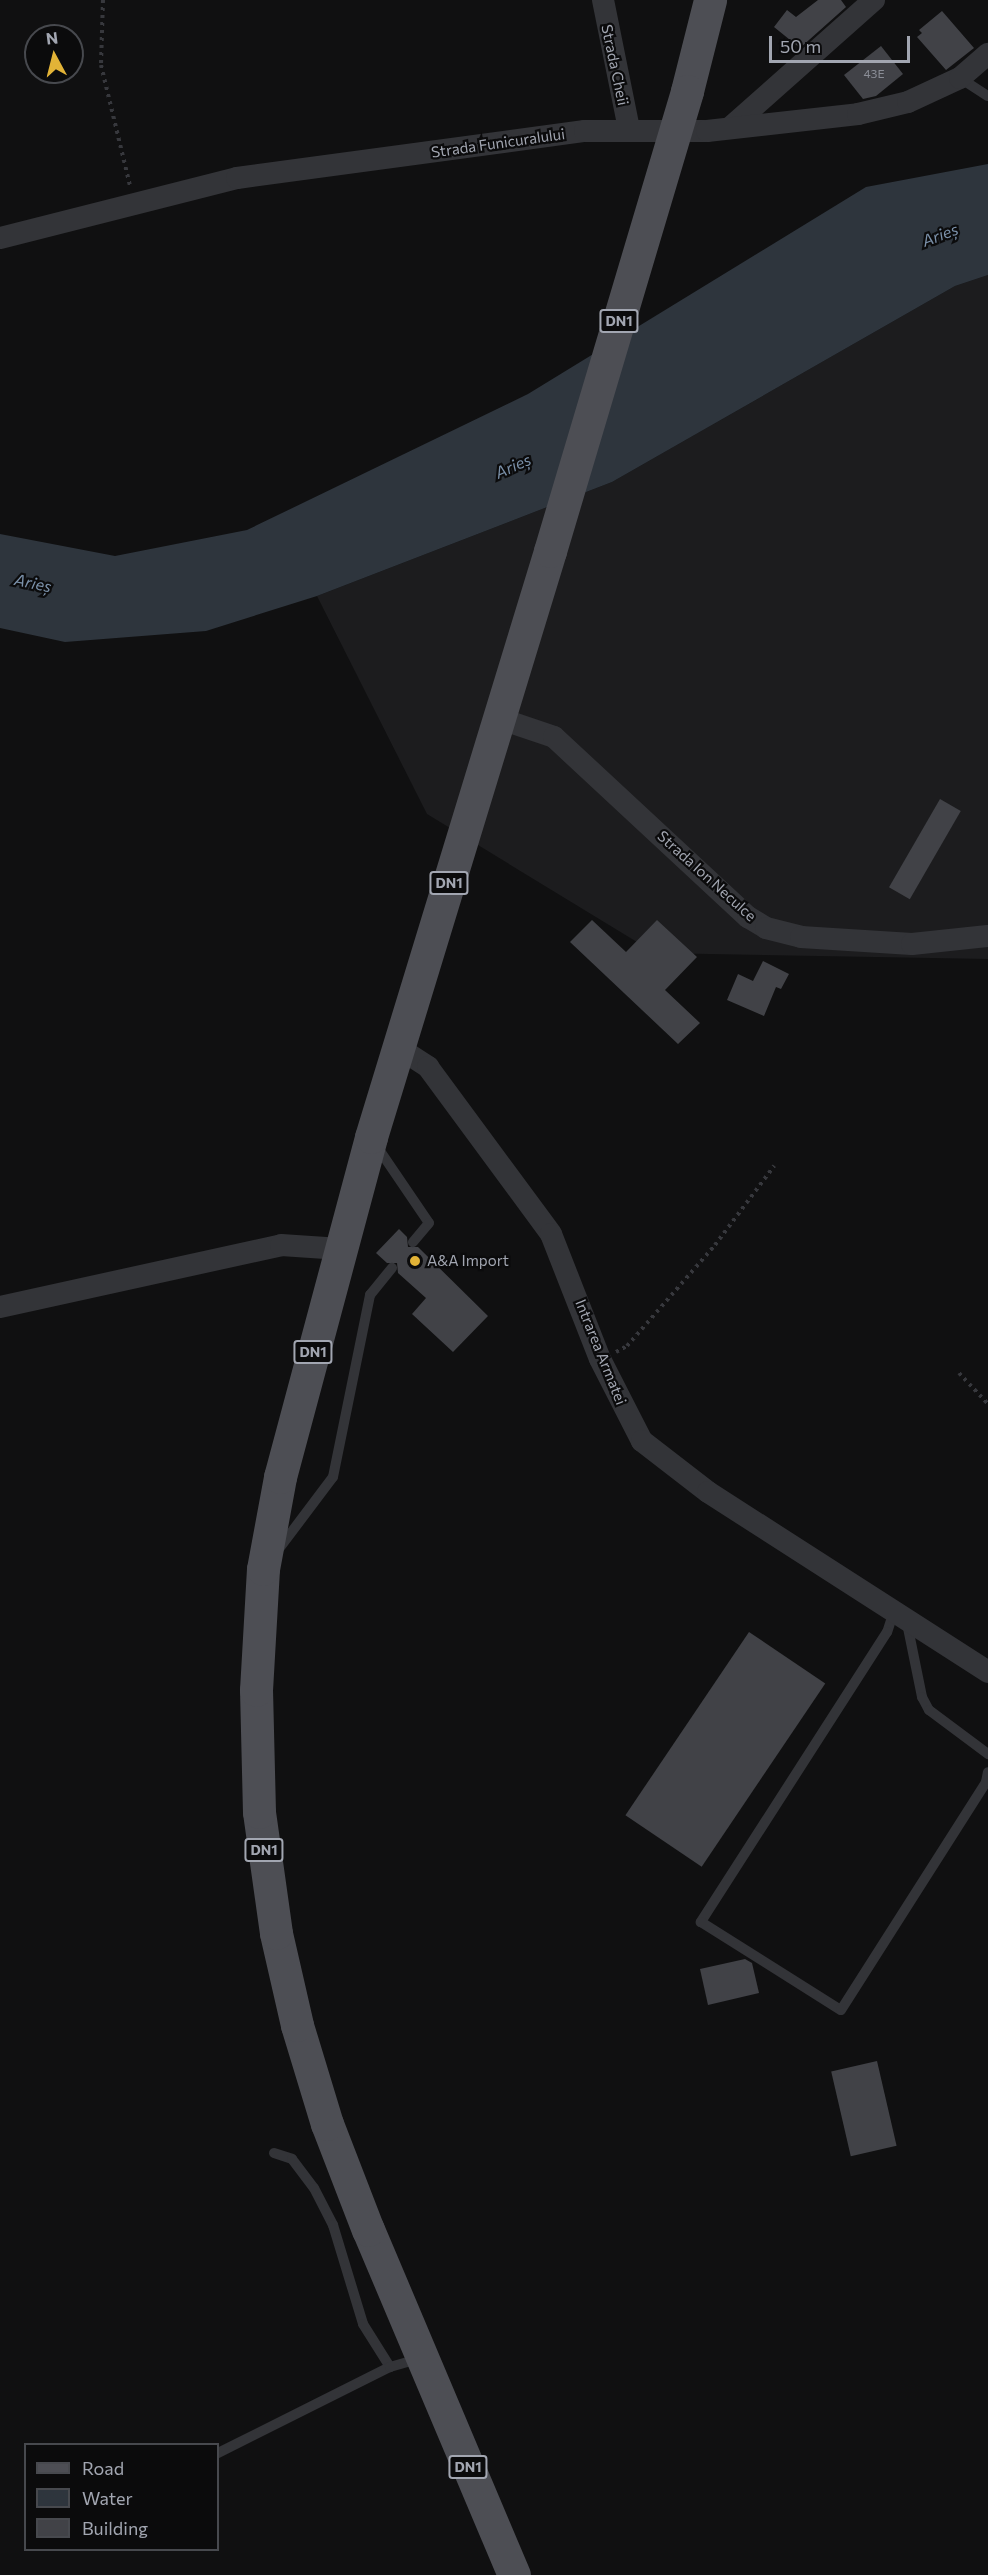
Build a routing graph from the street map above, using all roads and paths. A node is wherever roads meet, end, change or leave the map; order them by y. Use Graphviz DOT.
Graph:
graph roads {
  1 [pos="103,0"];
  2 [pos="603,0"];
  3 [pos="710,0"];
  4 [pos="874,0"];
  5 [pos="988,54"];
  6 [pos="960,78"];
  7 [pos="988,96"];
  8 [pos="732,126"];
  9 [pos="629,129"];
  10 [pos="134,204"];
  11 [pos="0,238"];
  12 [pos="498,718"];
  13 [pos="988,936"];
  14 [pos="399,1048"];
  15 [pos="371,1137"];
  16 [pos="774,1166"];
  17 [pos="413,1242"];
  18 [pos="341,1250"];
  19 [pos="392,1268"];
  20 [pos="0,1306"];
  21 [pos="600,1359"];
  22 [pos="959,1373"];
  23 [pos="988,1404"];
  24 [pos="263,1569"];
  25 [pos="900,1615"];
  26 [pos="988,1672"];
  27 [pos="988,1754"];
  28 [pos="988,1772"];
  29 [pos="274,2153"];
  30 [pos="406,2362"];
  31 [pos="219,2453"];
  32 [pos="514,2575"];
  1 -- 10 [label="path"];
  2 -- 9 [label="street, Strada Cheii"];
  3 -- 12 [label="main road, DN1, bridge"];
  4 -- 8 [label="street"];
  5 -- 6 [label="street, Strada Funicuralului"];
  6 -- 7 [label="lane"];
  6 -- 8 [label="street, Strada Funicuralului"];
  8 -- 9 [label="street, Strada Funicuralului"];
  9 -- 10 [label="street, Strada Funicuralului"];
  10 -- 11 [label="street, Strada Funicuralului"];
  12 -- 13 [label="street, Strada Ion Neculce"];
  12 -- 14 [label="main road, DN1"];
  14 -- 15 [label="main road, DN1"];
  14 -- 21 [label="street, Intrarea Armatei"];
  15 -- 17 [label="lane"];
  15 -- 18 [label="main road, DN1"];
  16 -- 21 [label="path"];
  18 -- 20 [label="street"];
  18 -- 24 [label="main road, DN1"];
  19 -- 24 [label="lane"];
  21 -- 25 [label="street, Intrarea Armatei"];
  22 -- 23 [label="path"];
  24 -- 30 [label="main road, DN1"];
  25 -- 26 [label="street, Intrarea Armatei"];
  25 -- 27 [label="lane"];
  25 -- 28 [label="lane"];
  29 -- 30 [label="lane"];
  30 -- 31 [label="lane"];
  30 -- 32 [label="main road, DN1"];
}
